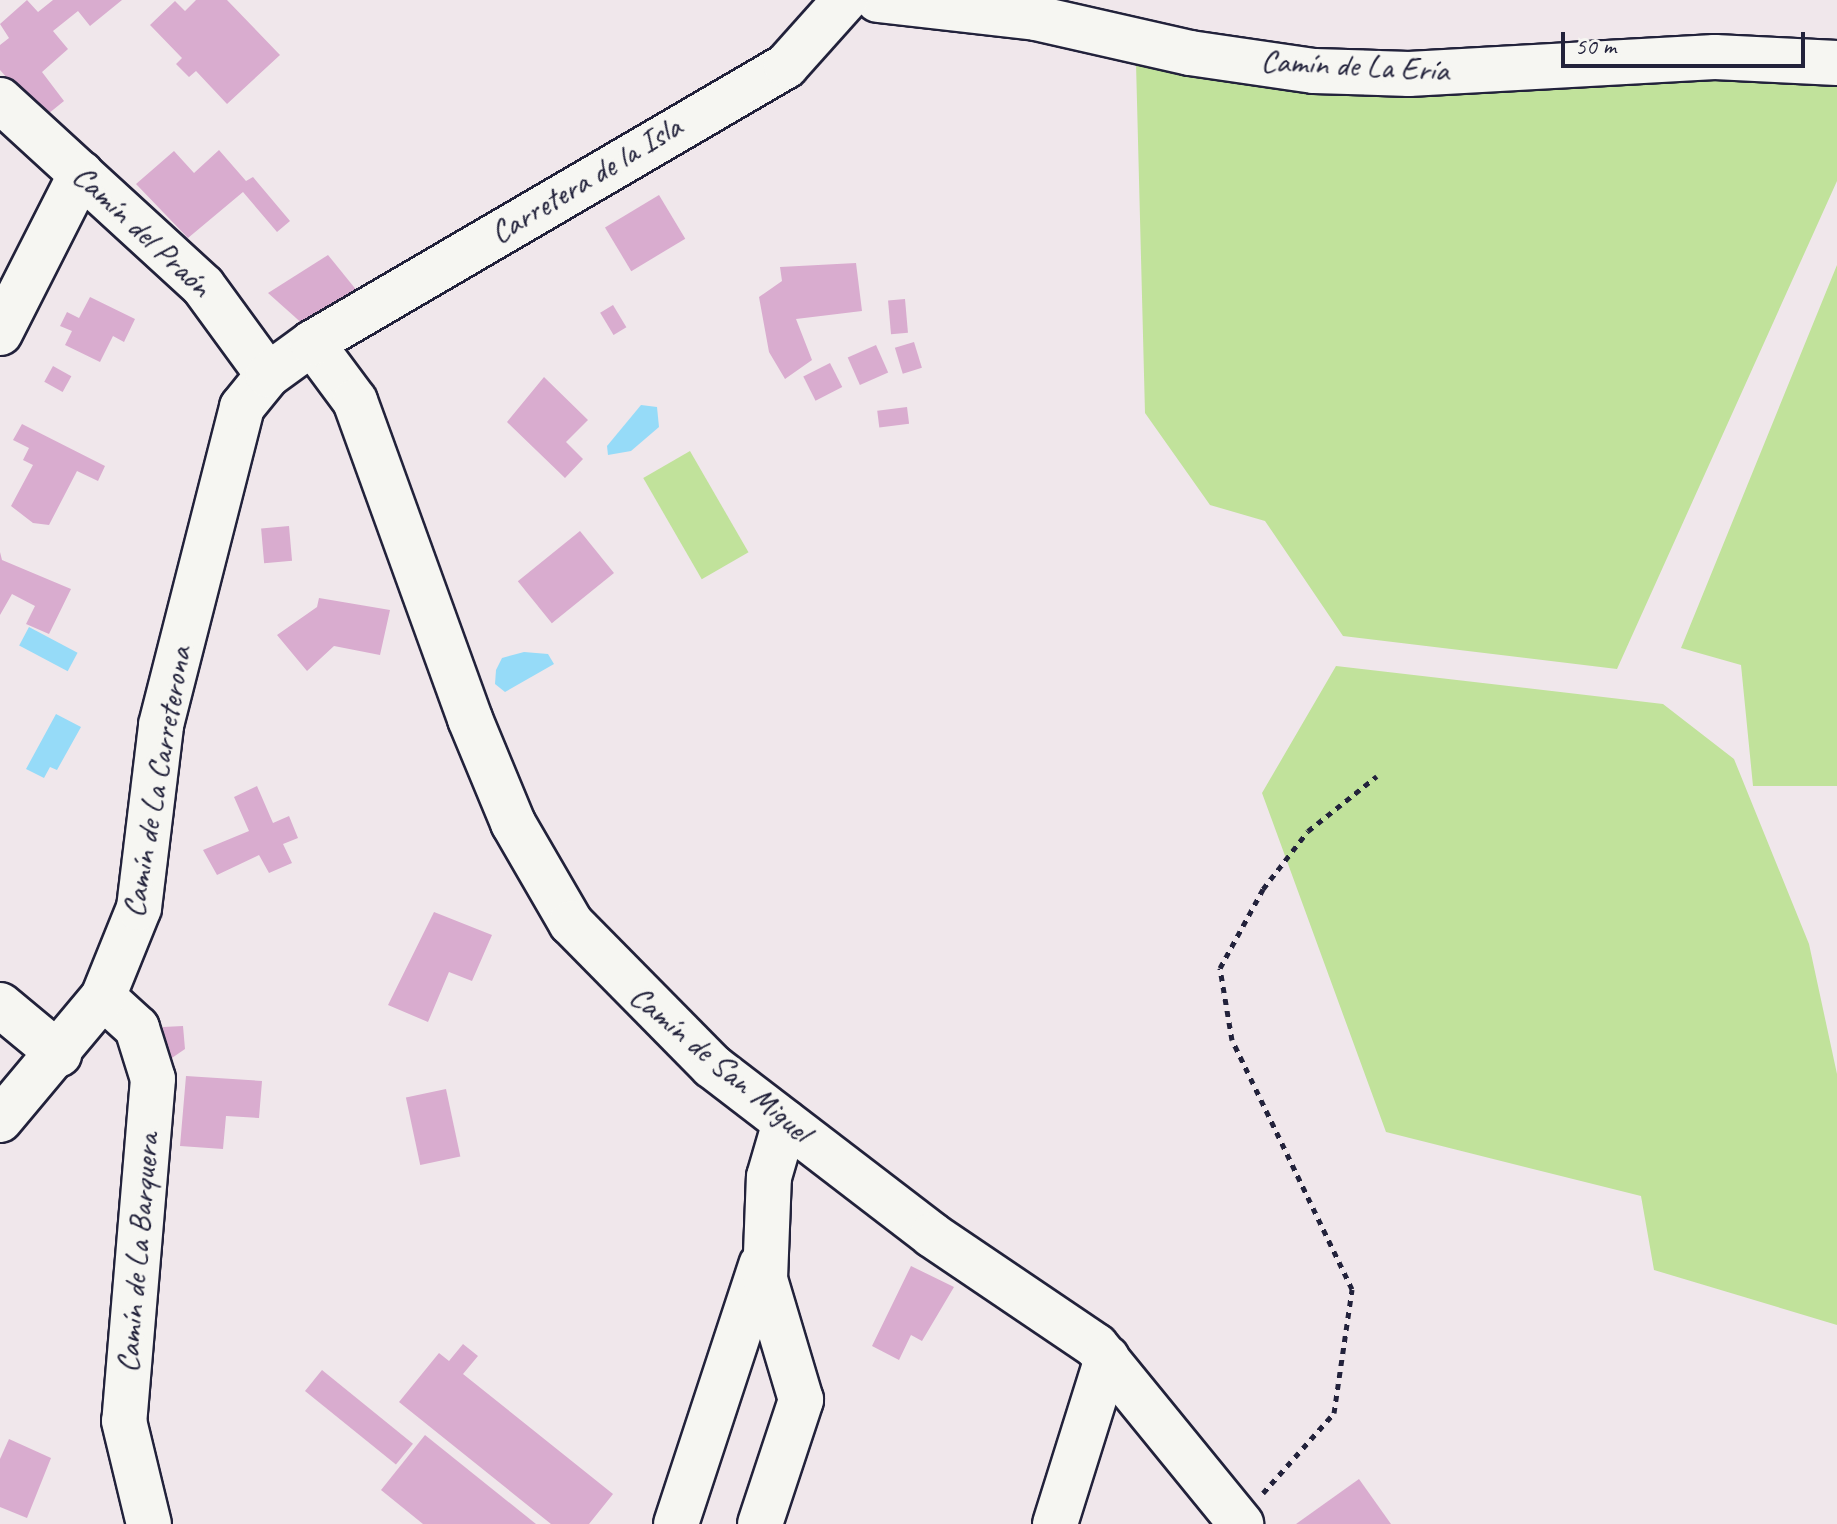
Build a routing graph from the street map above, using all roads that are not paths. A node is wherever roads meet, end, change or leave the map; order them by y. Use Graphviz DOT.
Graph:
graph roads {
  1 [pos="845,0"];
  2 [pos="878,0"];
  3 [pos="1837,63"];
  4 [pos="0,100"];
  5 [pos="81,173"];
  6 [pos="0,333"];
  7 [pos="312,343"];
  8 [pos="268,375"];
  9 [pos="103,997"];
  10 [pos="0,1005"];
  11 [pos="59,1054"];
  12 [pos="0,1120"];
  13 [pos="785,1122"];
  14 [pos="767,1247"];
  15 [pos="1107,1358"];
  16 [pos="1240,1522"];
  17 [pos="149,1524"];
  18 [pos="676,1524"];
  19 [pos="760,1524"];
  20 [pos="1055,1524"];
  1 -- 7 [label="street, Carretera de la Isla"];
  2 -- 3 [label="street, Camín de La Ería"];
  4 -- 5 [label="street, Camín del Praón"];
  5 -- 6 [label="street"];
  5 -- 8 [label="street, Camín del Praón"];
  7 -- 8 [label="street, Camín de La Carreterona"];
  7 -- 13 [label="street, Camín de San Miguel"];
  8 -- 9 [label="street, Camín de La Carreterona"];
  9 -- 11 [label="street, Camín de La Carreterona"];
  9 -- 17 [label="street, Camín de La Barquera"];
  10 -- 11 [label="street"];
  11 -- 12 [label="street, Camín de La Carreterona"];
  13 -- 14 [label="street"];
  13 -- 15 [label="street, Camín de San Miguel"];
  14 -- 18 [label="street"];
  14 -- 19 [label="street"];
  15 -- 16 [label="street, Camín de San Miguel"];
  15 -- 20 [label="street"];
}
